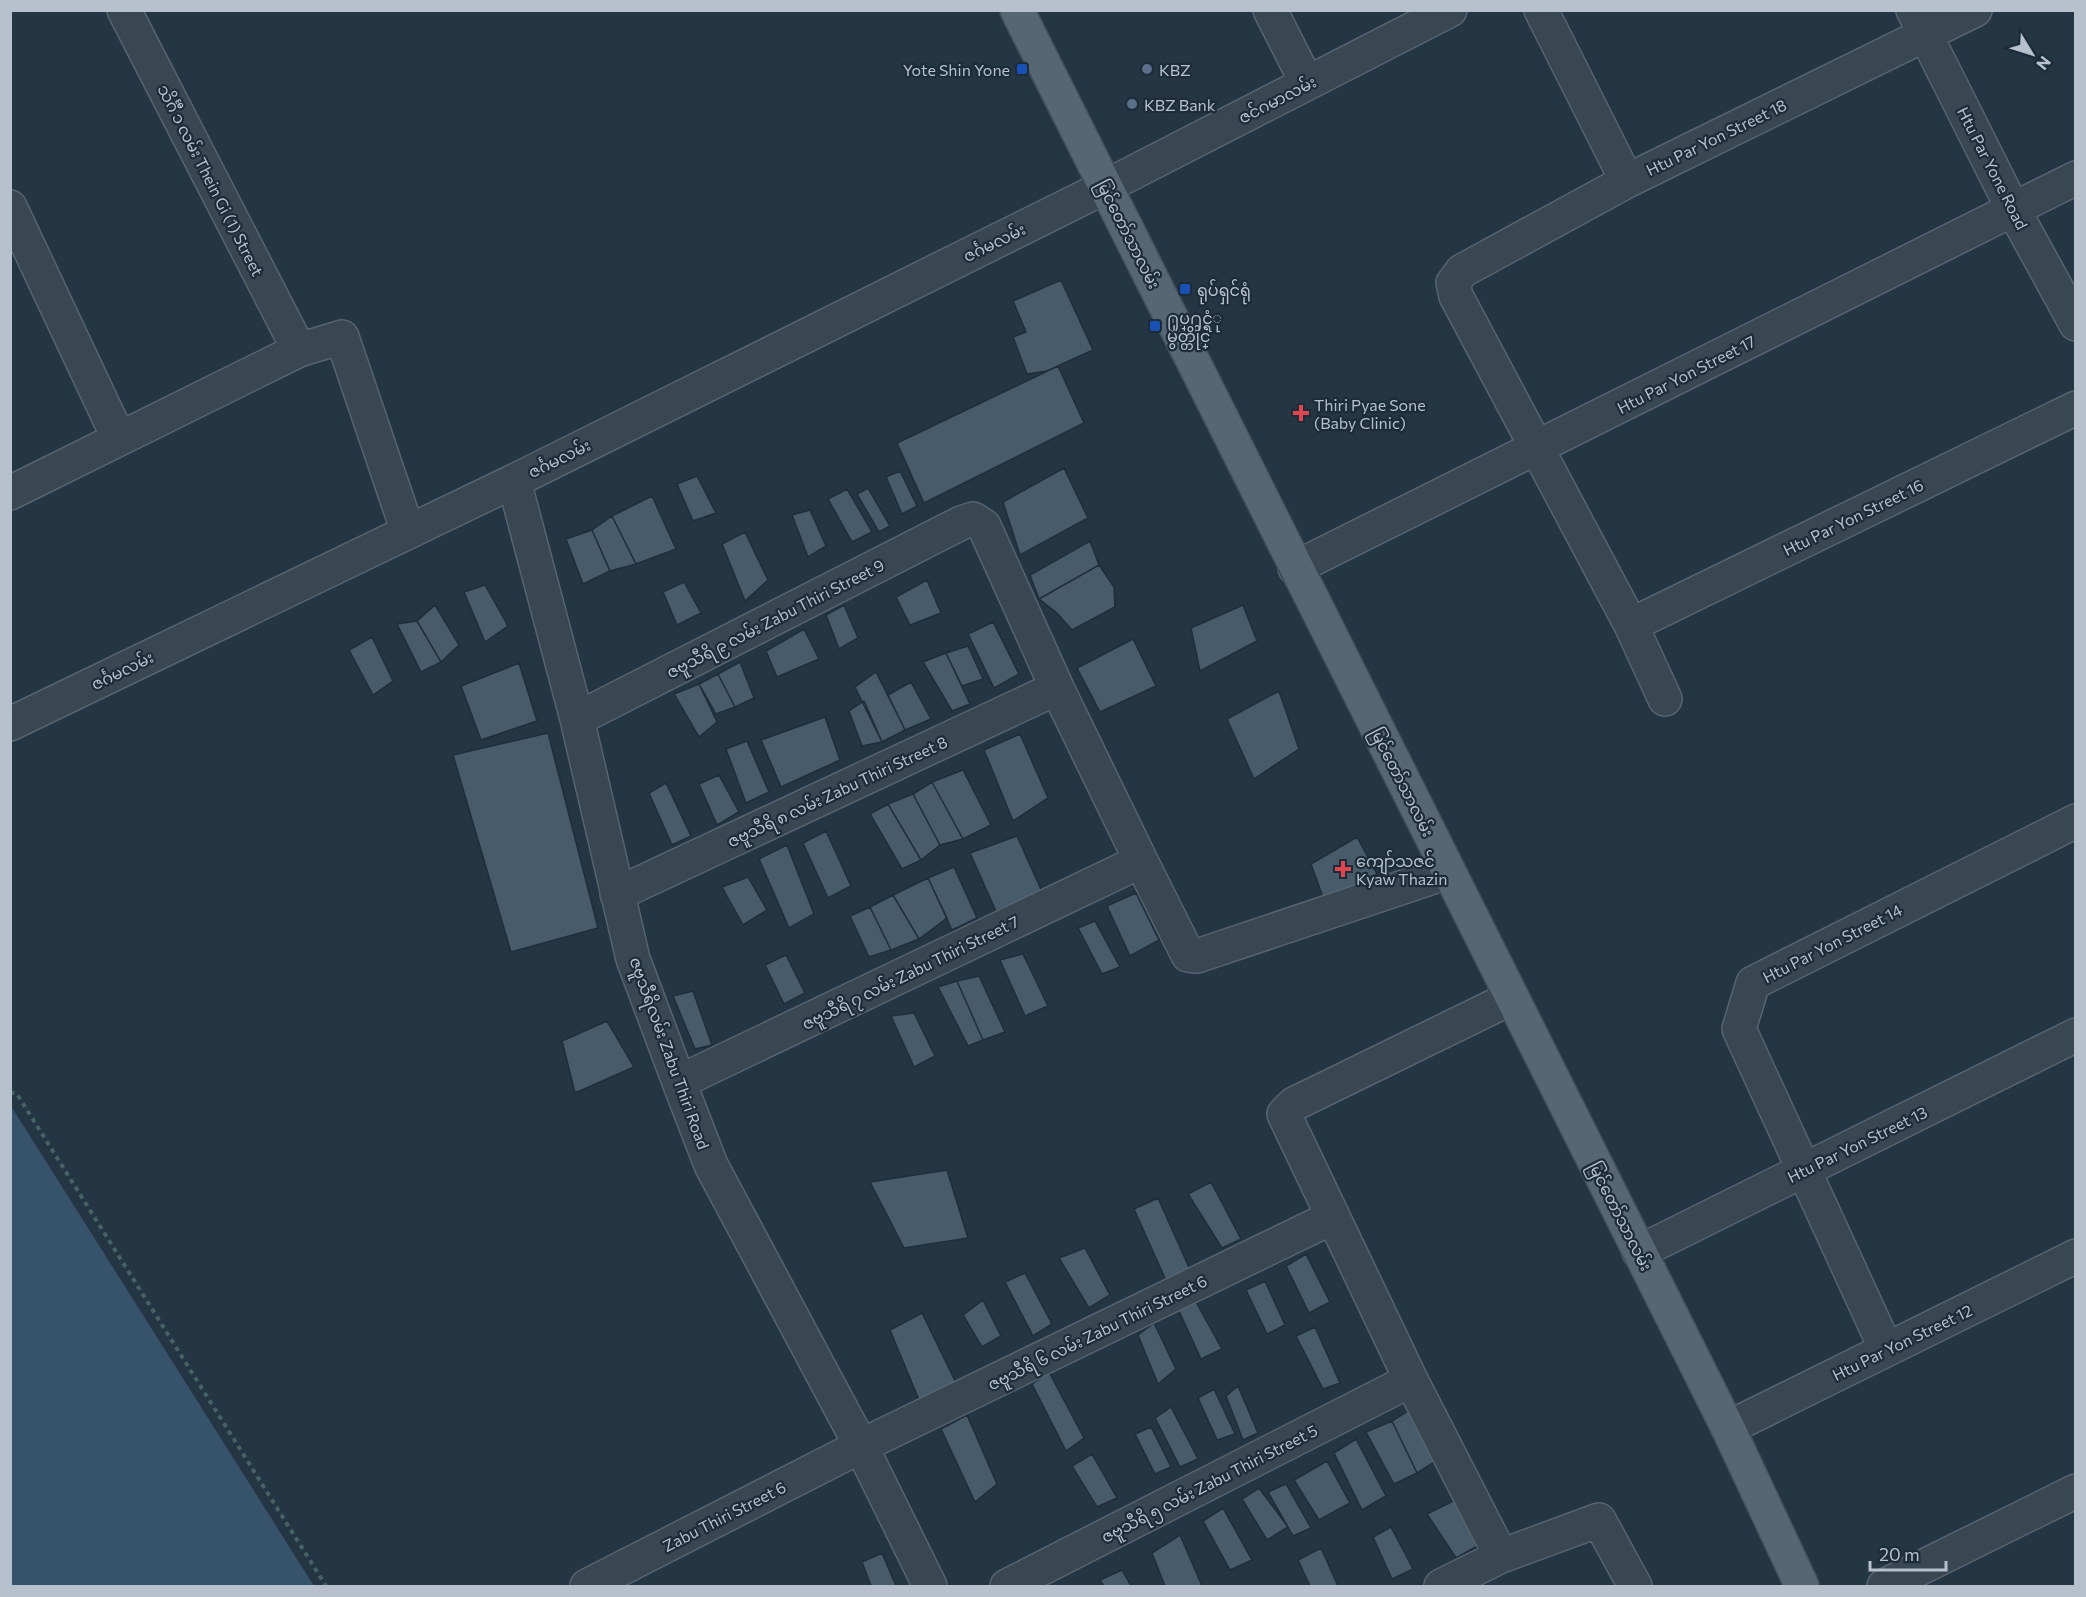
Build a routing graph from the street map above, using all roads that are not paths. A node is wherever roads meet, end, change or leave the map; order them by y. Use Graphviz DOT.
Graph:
graph roads {
  1 [pos="124,10"];
  2 [pos="1017,10"];
  3 [pos="1270,10"];
  4 [pos="1450,10"];
  5 [pos="1541,10"];
  6 [pos="1975,10"];
  7 [pos="1919,23"];
  8 [pos="1307,83"];
  9 [pos="2076,178"];
  10 [pos="1627,181"];
  11 [pos="1105,187"];
  12 [pos="10,207"];
  13 [pos="2013,209"];
  14 [pos="2076,324"];
  15 [pos="299,350"];
  16 [pos="2076,408"];
  17 [pos="119,439"];
  18 [pos="1536,449"];
  19 [pos="514,481"];
  20 [pos="10,493"];
  21 [pos="408,532"];
  22 [pos="1295,568"];
  23 [pos="1631,625"];
  24 [pos="1057,688"];
  25 [pos="1665,699"];
  26 [pos="577,719"];
  27 [pos="10,724"];
  28 [pos="2076,820"];
  29 [pos="1141,861"];
  30 [pos="1448,872"];
  31 [pos="617,894"];
  32 [pos="1511,998"];
  33 [pos="2076,1035"];
  34 [pos="680,1082"];
  35 [pos="1804,1170"];
  36 [pos="1333,1217"];
  37 [pos="1639,1252"];
  38 [pos="2076,1256"];
  39 [pos="1886,1349"];
  40 [pos="1411,1380"];
  41 [pos="1728,1428"];
  42 [pos="861,1446"];
  43 [pos="2076,1491"];
  44 [pos="1501,1556"];
  45 [pos="587,1587"];
  46 [pos="930,1587"];
  47 [pos="1007,1587"];
  48 [pos="1441,1587"];
  49 [pos="1635,1587"];
  50 [pos="1802,1587"];
  51 [pos="1884,1587"];
  1 -- 15 [label="street, သိင်္ဂီ ၁ လမ်း Thein Gi (1) Street"];
  2 -- 11 [label="main road, မြင်တော်သာလမ်း"];
  3 -- 8 [label="street"];
  4 -- 8 [label="street, ဇင်ဂမာလမ်း"];
  5 -- 10 [label="street"];
  6 -- 7 [label="street, Htu Par Yon Street 18"];
  7 -- 10 [label="street, Htu Par Yon Street 18"];
  7 -- 13 [label="street, Htu Par Yone Road"];
  8 -- 11 [label="street, ဇင်ဂမာလမ်း"];
  9 -- 13 [label="street, Htu Par Yon Street 17"];
  10 -- 18 [label="street, Htu Par Yon Street 18"];
  11 -- 19 [label="street, ဇင်္ဂမလမ်း"];
  11 -- 22 [label="main road, မြင်တော်သာလမ်း"];
  12 -- 17 [label="street"];
  13 -- 14 [label="street, Htu Par Yone Road"];
  13 -- 18 [label="street, Htu Par Yon Street 17"];
  15 -- 17 [label="street"];
  15 -- 21 [label="street"];
  16 -- 23 [label="street, Htu Par Yon Street 16"];
  17 -- 20 [label="street"];
  18 -- 22 [label="street, Htu Par Yon Street 17"];
  18 -- 23 [label="street"];
  19 -- 21 [label="street, ဇင်္ဂမလမ်း"];
  19 -- 26 [label="street, ဇဗူသီရိလမ်း Zabu Thiri Road"];
  21 -- 27 [label="street, ဇင်္ဂမလမ်း"];
  22 -- 30 [label="main road, မြင်တော်သာလမ်း"];
  23 -- 25 [label="street"];
  24 -- 26 [label="street, ဇဗူသီရိ ၉ လမ်း Zabu Thiri Street 9"];
  24 -- 29 [label="street"];
  24 -- 31 [label="street, ဇဗူသီရိ ၈ လမ်း Zabu Thiri Street 8"];
  26 -- 31 [label="street, ဇဗူသီရိလမ်း Zabu Thiri Road"];
  28 -- 35 [label="street, Htu Par Yon Street 14"];
  29 -- 30 [label="street"];
  29 -- 34 [label="street, ဇဗူသီရိ ၇ လမ်း Zabu Thiri Street 7"];
  30 -- 32 [label="main road, မြင်တော်သာလမ်း"];
  31 -- 34 [label="street, ဇဗူသီရိလမ်း Zabu Thiri Road"];
  32 -- 36 [label="street"];
  32 -- 37 [label="main road, မြင်တော်သာလမ်း"];
  33 -- 35 [label="street, Htu Par Yon Street 13"];
  34 -- 42 [label="street, ဇဗူသီရိလမ်း Zabu Thiri Road"];
  35 -- 37 [label="street, Htu Par Yon Street 13"];
  35 -- 39 [label="street, Htu Par Yon Street 14"];
  36 -- 40 [label="street"];
  36 -- 42 [label="street, ဇဗူသီရိ ၆ လမ်း Zabu Thiri Street 6"];
  37 -- 41 [label="main road, မြင်တော်သာလမ်း"];
  38 -- 39 [label="street, Htu Par Yon Street 12"];
  39 -- 41 [label="street, Htu Par Yon Street 12"];
  40 -- 44 [label="street"];
  40 -- 47 [label="street, ဇဗူသီရိ ၅ လမ်း Zabu Thiri Street 5"];
  41 -- 50 [label="main road, မြင်တော်သာလမ်း"];
  42 -- 45 [label="street, Zabu Thiri Street 6"];
  42 -- 46 [label="street, ဇဗူသီရိလမ်း Zabu Thiri Road"];
  43 -- 51 [label="street"];
  44 -- 48 [label="street"];
  44 -- 49 [label="street"];
}
